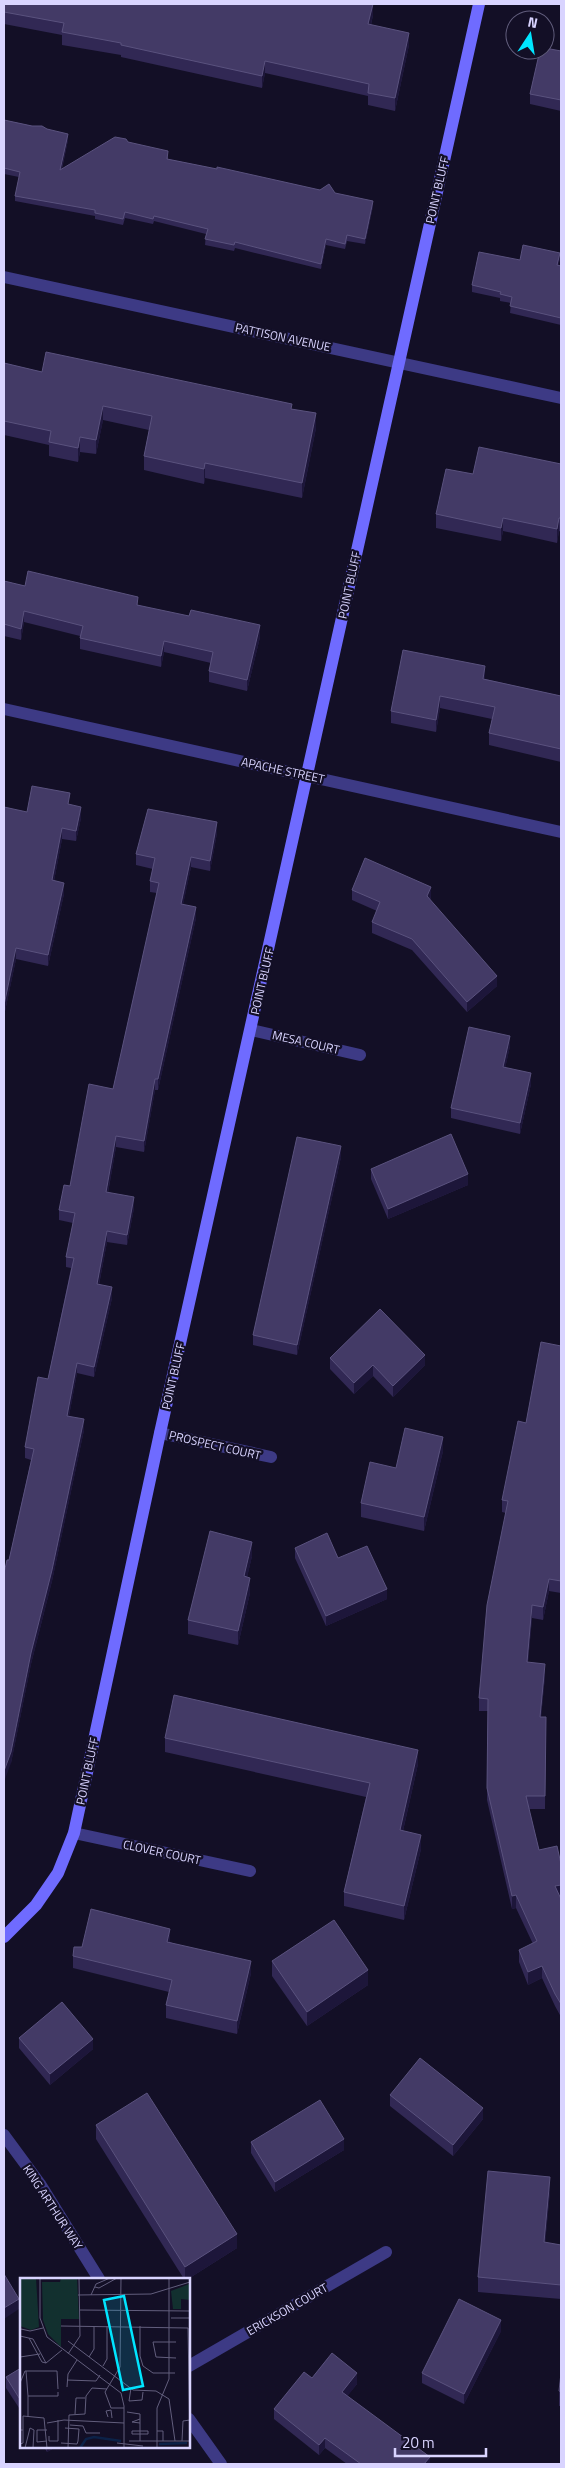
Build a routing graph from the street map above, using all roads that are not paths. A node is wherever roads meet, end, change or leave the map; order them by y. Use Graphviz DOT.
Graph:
graph roads {
  1 [pos="479,4"];
  2 [pos="4,277"];
  3 [pos="398,362"];
  4 [pos="561,398"];
  5 [pos="4,709"];
  6 [pos="308,775"];
  7 [pos="561,832"];
  8 [pos="251,1030"];
  9 [pos="360,1054"];
  10 [pos="160,1433"];
  11 [pos="270,1457"];
  12 [pos="74,1833"];
  13 [pos="250,1871"];
  14 [pos="4,1937"];
  15 [pos="4,2135"];
  16 [pos="386,2252"];
  17 [pos="98,2278"];
  18 [pos="190,2365"];
  19 [pos="190,2420"];
  20 [pos="222,2464"];
  1 -- 3 [label="street, POINT BLUFF"];
  2 -- 3 [label="street, PATTISON AVENUE"];
  3 -- 4 [label="street, PATTISON AVENUE"];
  3 -- 6 [label="street, POINT BLUFF"];
  5 -- 6 [label="street, APACHE STREET"];
  6 -- 7 [label="street, APACHE STREET"];
  6 -- 8 [label="street, POINT BLUFF"];
  8 -- 9 [label="street, MESA COURT"];
  8 -- 10 [label="street, POINT BLUFF"];
  10 -- 11 [label="street, PROSPECT COURT"];
  10 -- 12 [label="street, POINT BLUFF"];
  12 -- 13 [label="street, CLOVER COURT"];
  12 -- 14 [label="street, POINT BLUFF"];
  15 -- 17 [label="street, KING ARTHUR WAY"];
  16 -- 18 [label="street, ERICKSON COURT"];
  19 -- 20 [label="street"];
}
